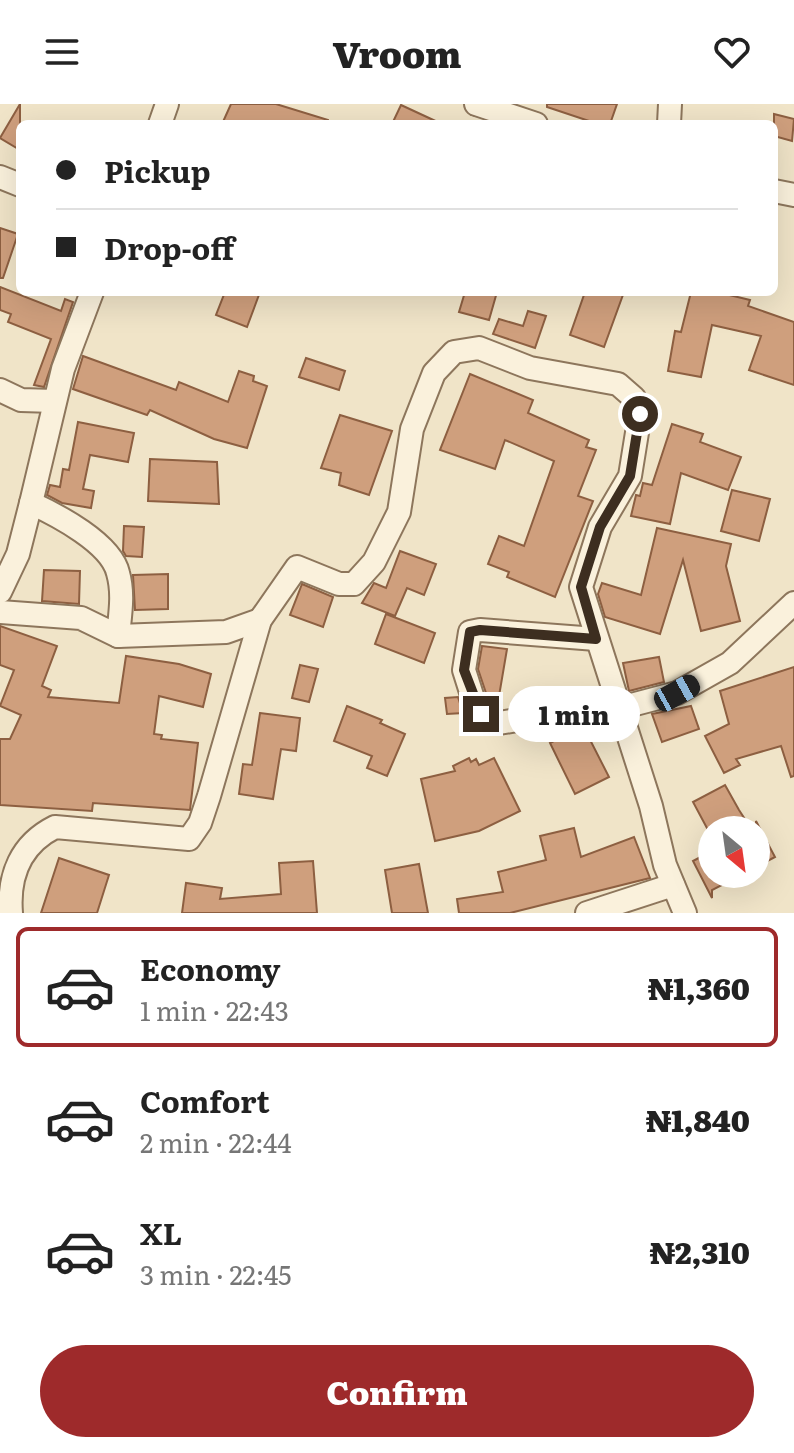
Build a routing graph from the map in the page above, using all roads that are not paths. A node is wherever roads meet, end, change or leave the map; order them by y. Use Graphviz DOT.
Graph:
graph roads {
  1 [pos="476,104"];
  2 [pos="524,120"];
  3 [pos="91,296"];
  4 [pos="0,390"];
  5 [pos="54,401"];
  6 [pos="31,503"];
  7 [pos="0,592"];
  8 [pos="794,603"];
  9 [pos="0,612"];
  10 [pos="260,620"];
  11 [pos="118,636"];
  12 [pos="596,639"];
  13 [pos="620,708"];
  14 [pos="673,885"];
  15 [pos="7,899"];
  16 [pos="587,913"];
  17 [pos="685,913"];
  1 -- 2 [label="street"];
  3 -- 5 [label="street"];
  4 -- 5 [label="street"];
  5 -- 6 [label="street"];
  6 -- 7 [label="street"];
  6 -- 11 [label="street"];
  8 -- 13 [label="street"];
  9 -- 11 [label="street"];
  10 -- 11 [label="street"];
  10 -- 12 [label="street"];
  10 -- 15 [label="street"];
  12 -- 13 [label="street"];
  12 -- 13 [label="street"];
  13 -- 14 [label="street"];
  14 -- 16 [label="street"];
  14 -- 17 [label="street"];
}
